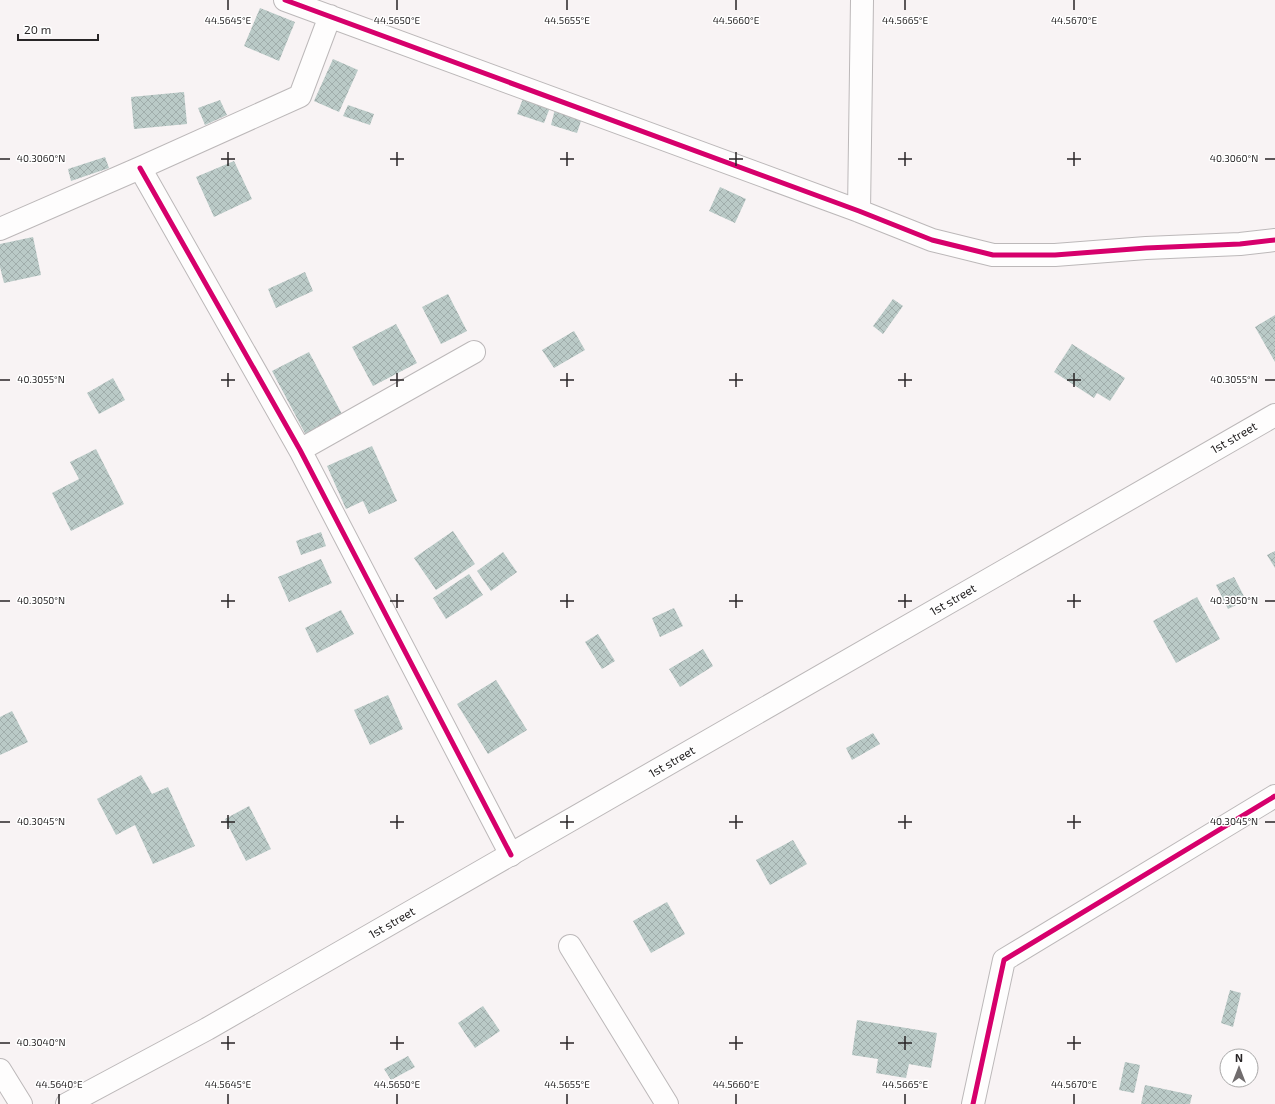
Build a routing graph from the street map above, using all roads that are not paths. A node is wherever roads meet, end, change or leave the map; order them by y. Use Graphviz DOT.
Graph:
graph roads {
  1 [pos="285,0"];
  2 [pos="862,0"];
  3 [pos="330,16"];
  4 [pos="140,168"];
  5 [pos="859,211"];
  6 [pos="0,229"];
  7 [pos="1275,240"];
  8 [pos="474,352"];
  9 [pos="1275,415"];
  10 [pos="300,450"];
  11 [pos="1275,796"];
  12 [pos="511,855"];
  13 [pos="570,946"];
  14 [pos="0,1070"];
  15 [pos="21,1104"];
  16 [pos="67,1104"];
  17 [pos="667,1104"];
  18 [pos="973,1104"];
  1 -- 3 [label="street"];
  2 -- 5 [label="street"];
  3 -- 4 [label="street"];
  3 -- 5 [label="street"];
  4 -- 6 [label="street"];
  4 -- 10 [label="street"];
  5 -- 7 [label="street"];
  8 -- 10 [label="street"];
  9 -- 12 [label="street, 1st street"];
  10 -- 12 [label="street"];
  11 -- 18 [label="street"];
  12 -- 16 [label="street, 1st street"];
  13 -- 17 [label="street"];
  14 -- 15 [label="street"];
}
